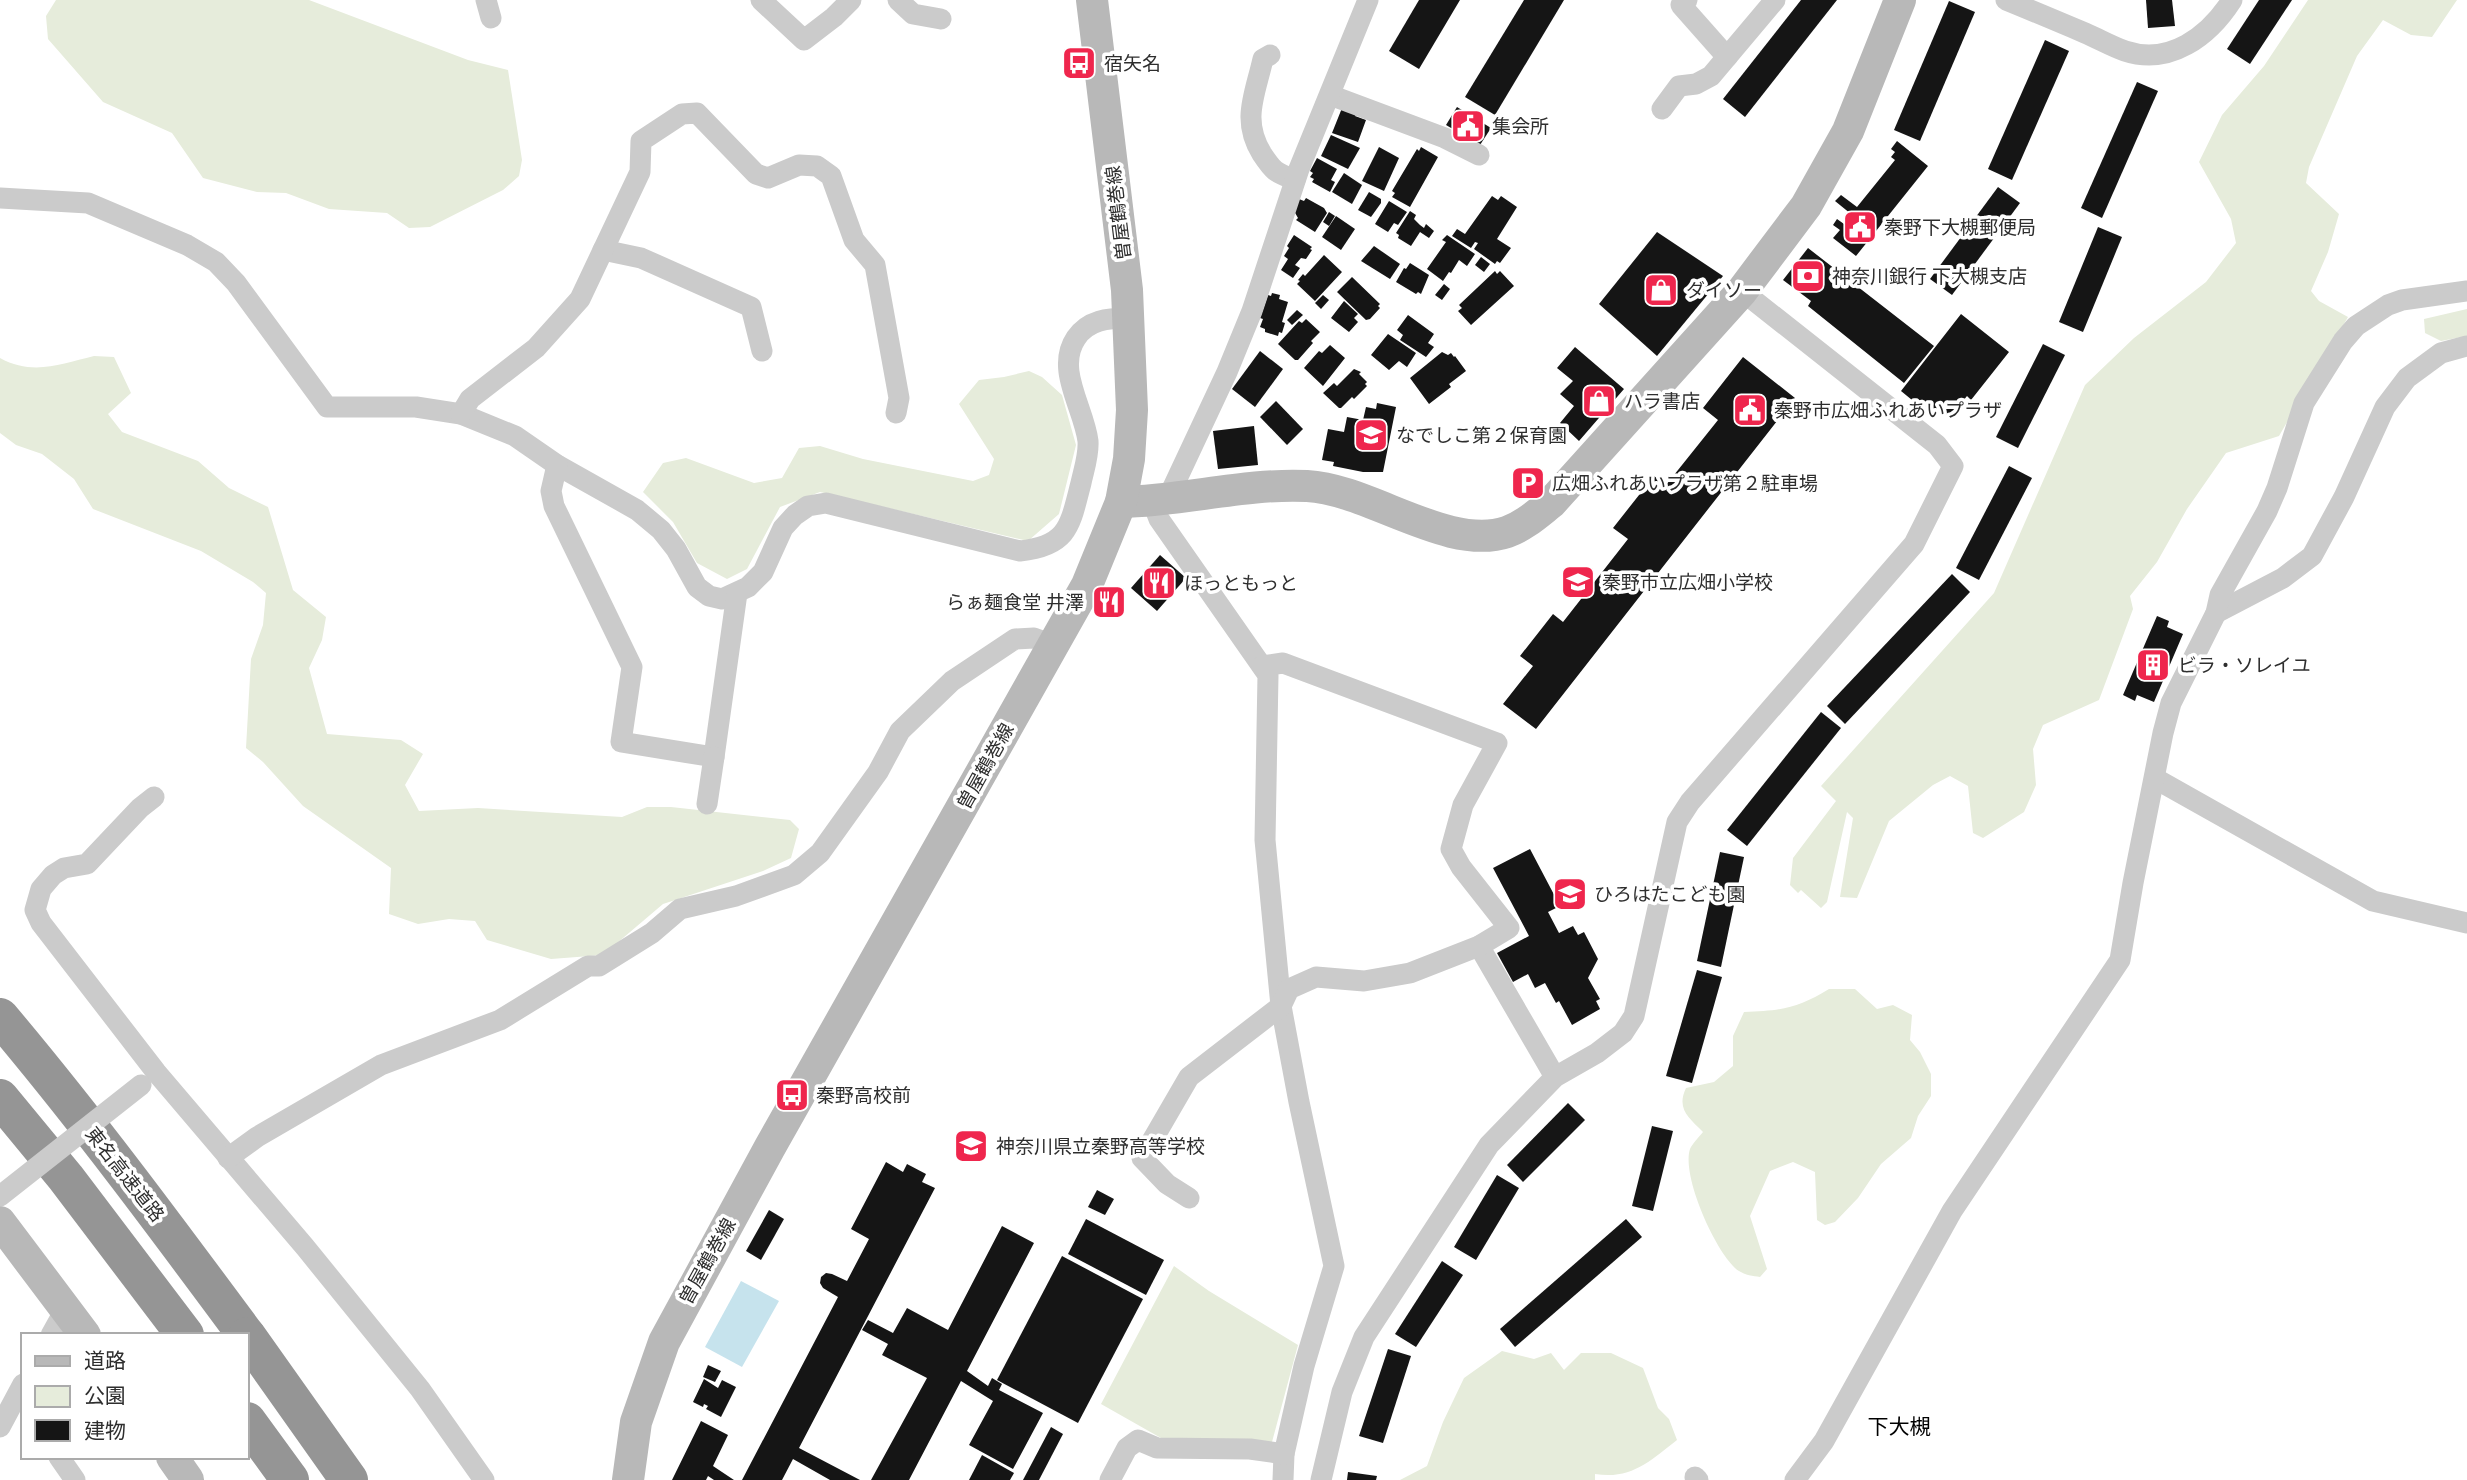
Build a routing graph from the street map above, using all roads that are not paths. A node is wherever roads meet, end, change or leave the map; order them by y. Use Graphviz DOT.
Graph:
graph roads {
  1 [pos="761,0"];
  2 [pos="851,0"];
  3 [pos="898,0"];
  4 [pos="1092,0"];
  5 [pos="1368,0"];
  6 [pos="1687,0"];
  7 [pos="1775,0"];
  8 [pos="1900,0"];
  9 [pos="2006,0"];
  10 [pos="2232,0"];
  11 [pos="942,19"];
  12 [pos="1270,55"];
  13 [pos="1727,57"];
  14 [pos="1330,95"];
  15 [pos="1662,109"];
  16 [pos="1479,155"];
  17 [pos="1296,180"];
  18 [pos="0,198"];
  19 [pos="603,250"];
  20 [pos="1742,291"];
  21 [pos="2467,291"];
  22 [pos="1128,318"];
  23 [pos="2467,346"];
  24 [pos="762,351"];
  25 [pos="896,413"];
  26 [pos="461,414"];
  27 [pos="557,465"];
  28 [pos="1160,501"];
  29 [pos="1121,502"];
  30 [pos="737,593"];
  31 [pos="2216,613"];
  32 [pos="1053,645"];
  33 [pos="1262,666"];
  34 [pos="714,757"];
  35 [pos="2155,779"];
  36 [pos="154,797"];
  37 [pos="707,804"];
  38 [pos="2467,923"];
  39 [pos="1479,946"];
  40 [pos="1281,1006"];
  41 [pos="0,1017"];
  42 [pos="1555,1077"];
  43 [pos="149,1079"];
  44 [pos="0,1098"];
  45 [pos="228,1158"];
  46 [pos="0,1196"];
  47 [pos="1189,1198"];
  48 [pos="0,1222"];
  49 [pos="66,1308"];
  50 [pos="52,1333"];
  51 [pos="84,1333"];
  52 [pos="183,1333"];
  53 [pos="245,1333"];
  54 [pos="248,1338"];
  55 [pos="21,1395"];
  56 [pos="248,1422"];
  57 [pos="0,1427"];
  58 [pos="1284,1454"];
  59 [pos="60,1459"];
  60 [pos="173,1459"];
  61 [pos="75,1480"];
  62 [pos="188,1480"];
  63 [pos="290,1480"];
  64 [pos="349,1480"];
  65 [pos="484,1480"];
  66 [pos="628,1480"];
  67 [pos="1110,1480"];
  68 [pos="1283,1480"];
  69 [pos="1321,1480"];
  70 [pos="1795,1480"];
  1 -- 2 [label="street"];
  3 -- 11 [label="street"];
  4 -- 22 [label="main road, 曽屋鶴巻線"];
  5 -- 14 [label="street"];
  6 -- 13 [label="street"];
  7 -- 13 [label="street"];
  8 -- 20 [label="main road"];
  9 -- 10 [label="street"];
  12 -- 17 [label="street"];
  13 -- 15 [label="street"];
  14 -- 16 [label="street"];
  14 -- 17 [label="street"];
  17 -- 28 [label="street"];
  18 -- 26 [label="street"];
  19 -- 24 [label="street"];
  19 -- 25 [label="street"];
  19 -- 26 [label="street"];
  20 -- 28 [label="main road"];
  20 -- 42 [label="street"];
  21 -- 31 [label="street"];
  22 -- 29 [label="main road, 曽屋鶴巻線"];
  22 -- 30 [label="street"];
  23 -- 31 [label="street"];
  26 -- 27 [label="street"];
  27 -- 30 [label="street"];
  27 -- 34 [label="street"];
  28 -- 29 [label="main road"];
  28 -- 33 [label="street"];
  29 -- 32 [label="main road, 曽屋鶴巻線"];
  30 -- 34 [label="street"];
  31 -- 35 [label="street"];
  32 -- 45 [label="street"];
  32 -- 66 [label="main road, 曽屋鶴巻線"];
  33 -- 39 [label="street"];
  33 -- 40 [label="street"];
  34 -- 37 [label="street"];
  35 -- 38 [label="street"];
  35 -- 70 [label="street"];
  36 -- 43 [label="street"];
  39 -- 40 [label="street"];
  39 -- 42 [label="street"];
  40 -- 47 [label="street"];
  40 -- 58 [label="street"];
  41 -- 53 [label="highway, 東名高速道路"];
  42 -- 69 [label="street"];
  43 -- 45 [label="street"];
  43 -- 46 [label="street, bridge"];
  44 -- 52 [label="highway"];
  45 -- 65 [label="street"];
  48 -- 49 [label="main road"];
  49 -- 50 [label="street"];
  49 -- 51 [label="main road"];
  54 -- 64 [label="highway, 東名高速道路"];
  55 -- 57 [label="street"];
  56 -- 63 [label="highway"];
  58 -- 67 [label="street"];
  58 -- 68 [label="street"];
  59 -- 61 [label="street"];
  60 -- 62 [label="main road"];
}
